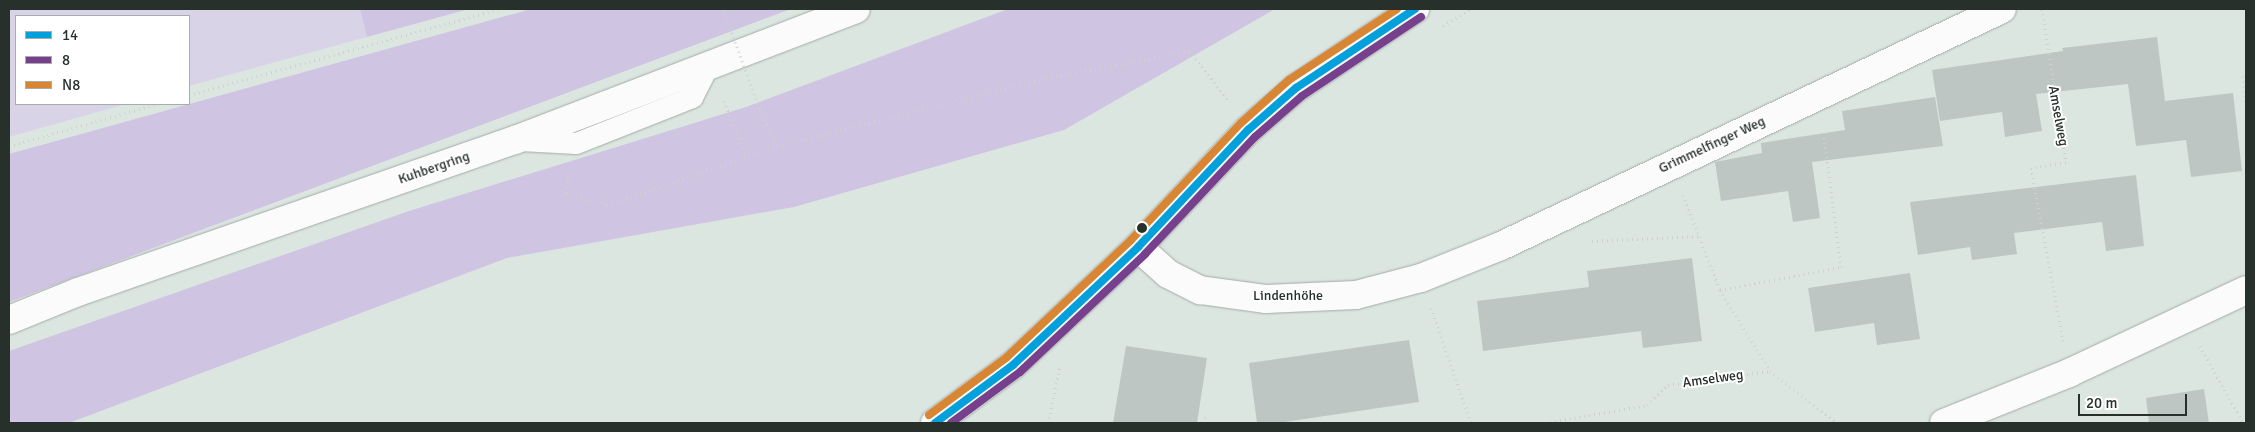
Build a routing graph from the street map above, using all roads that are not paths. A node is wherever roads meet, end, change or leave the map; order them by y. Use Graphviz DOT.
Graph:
graph roads {
  1 [pos="856,9"];
  2 [pos="1415,9"];
  3 [pos="2002,9"];
  4 [pos="1138,247"];
  5 [pos="1420,278"];
  6 [pos="2246,290"];
  7 [pos="9,320"];
  8 [pos="941,422"];
  9 [pos="1944,423"];
  1 -- 7 [label="street, Kuhbergring"];
  2 -- 4 [label="street"];
  3 -- 5 [label="street, Grimmelfinger Weg"];
  4 -- 5 [label="street, Lindenhöhe"];
  4 -- 8 [label="street"];
  6 -- 9 [label="street"];
}
